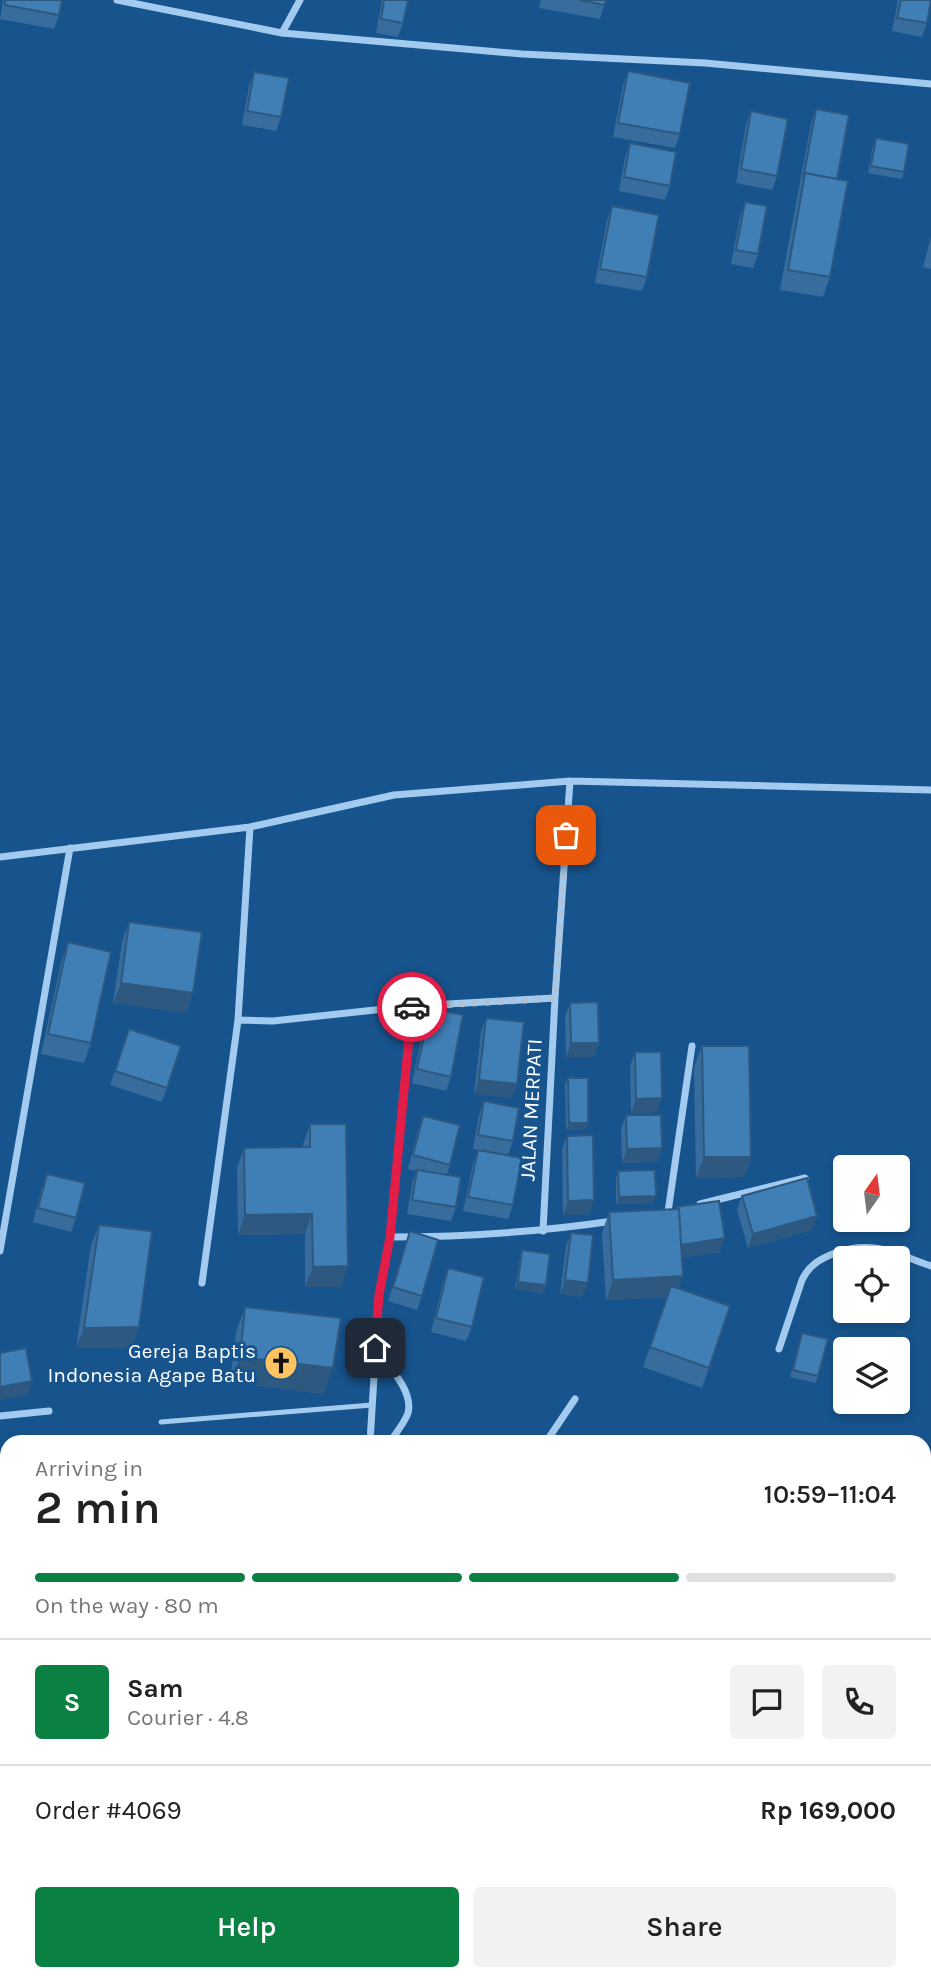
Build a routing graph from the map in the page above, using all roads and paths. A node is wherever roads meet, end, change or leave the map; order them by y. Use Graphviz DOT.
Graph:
graph roads {
  1 [pos="117,0"];
  2 [pos="300,0"];
  3 [pos="282,33"];
  4 [pos="931,84"];
  5 [pos="570,781"];
  6 [pos="931,790"];
  7 [pos="250,827"];
  8 [pos="69,848"];
  9 [pos="0,857"];
  10 [pos="555,998"];
  11 [pos="412,1006"];
  12 [pos="238,1020"];
  13 [pos="692,1046"];
  14 [pos="805,1178"];
  15 [pos="693,1206"];
  16 [pos="680,1209"];
  17 [pos="668,1212"];
  18 [pos="656,1214"];
  19 [pos="618,1220"];
  20 [pos="542,1231"];
  21 [pos="390,1237"];
  22 [pos="0,1251"];
  23 [pos="931,1266"];
  24 [pos="202,1283"];
  25 [pos="375,1348"];
  26 [pos="779,1349"];
  27 [pos="575,1399"];
  28 [pos="372,1405"];
  29 [pos="49,1411"];
  30 [pos="0,1416"];
  31 [pos="161,1422"];
  32 [pos="370,1435"];
  33 [pos="394,1435"];
  34 [pos="550,1435"];
  1 -- 3 [label="street"];
  2 -- 3 [label="street"];
  3 -- 4 [label="street"];
  5 -- 6 [label="street"];
  5 -- 7 [label="street"];
  5 -- 10 [label="street, JALAN MERPATI"];
  7 -- 8 [label="street"];
  7 -- 12 [label="street"];
  8 -- 9 [label="street"];
  8 -- 22 [label="street"];
  10 -- 11 [label="street"];
  10 -- 20 [label="street, JALAN MERPATI"];
  11 -- 12 [label="street"];
  11 -- 21 [label="street"];
  12 -- 24 [label="street"];
  13 -- 17 [label="street"];
  14 -- 15 [label="street"];
  16 -- 17 [label="street"];
  17 -- 18 [label="street"];
  19 -- 20 [label="street"];
  20 -- 21 [label="street"];
  21 -- 25 [label="street"];
  23 -- 26 [label="street"];
  25 -- 28 [label="street"];
  25 -- 33 [label="street"];
  27 -- 34 [label="street"];
  28 -- 31 [label="lane"];
  28 -- 32 [label="street"];
  29 -- 30 [label="street"];
}
